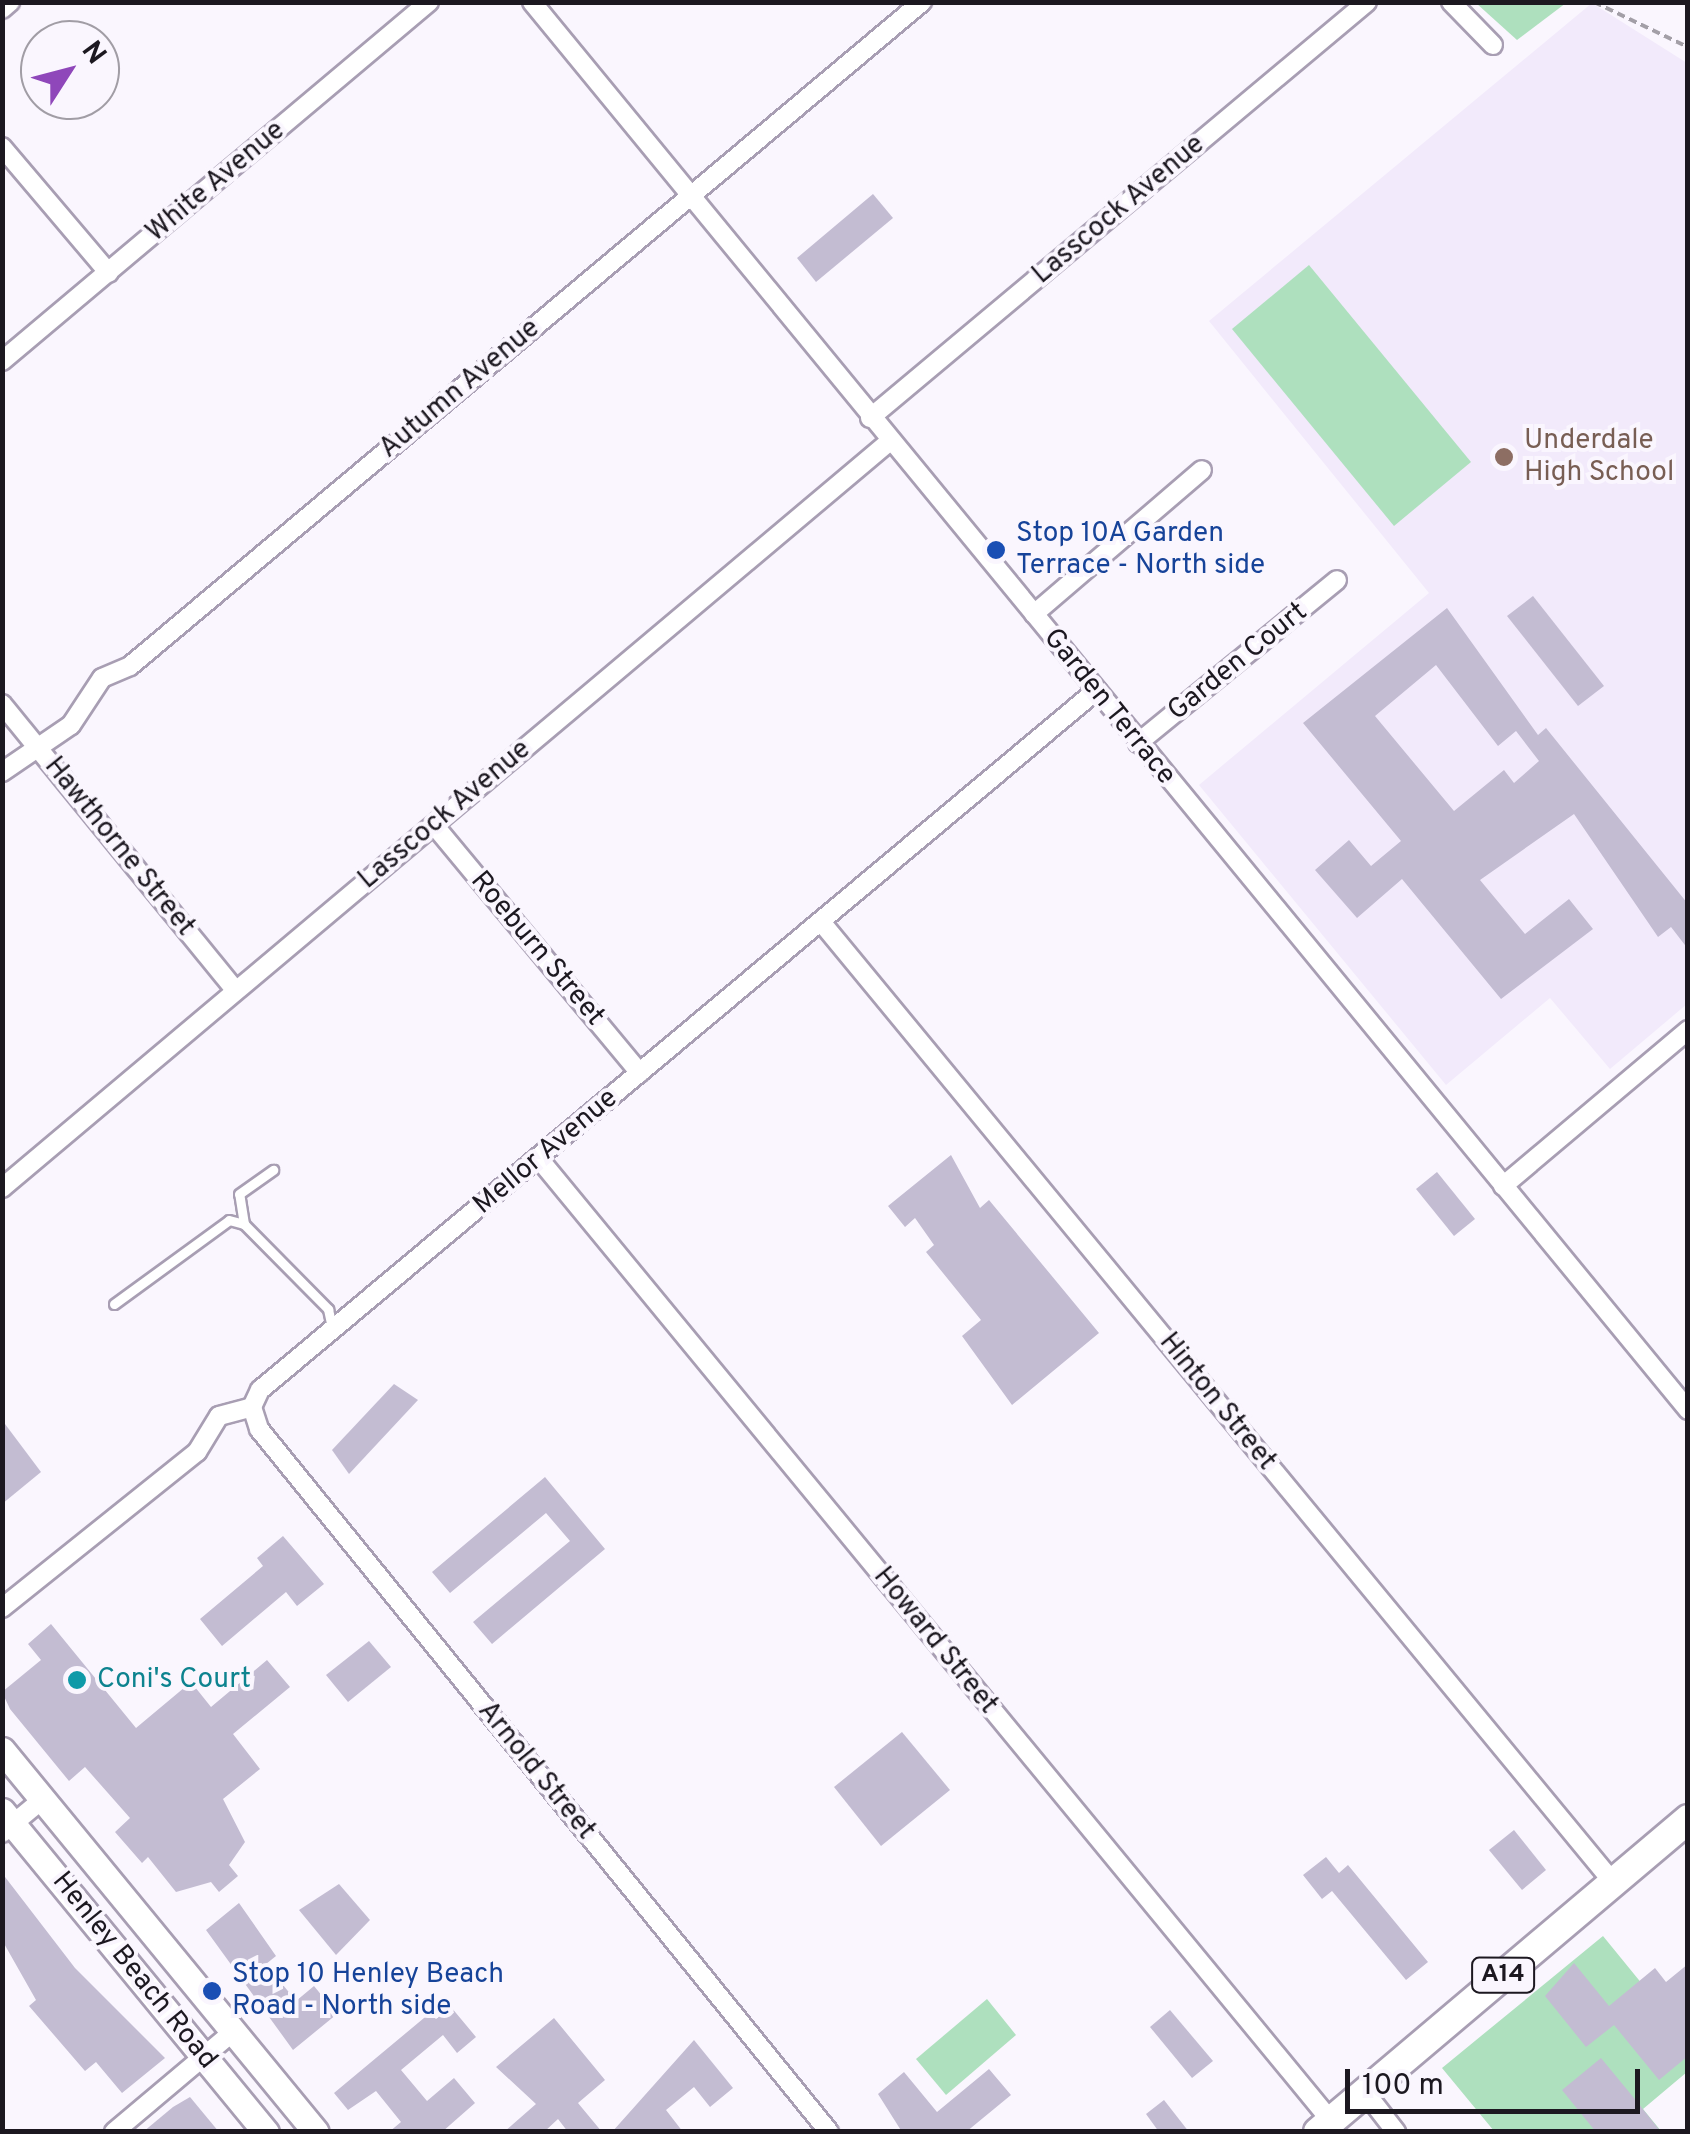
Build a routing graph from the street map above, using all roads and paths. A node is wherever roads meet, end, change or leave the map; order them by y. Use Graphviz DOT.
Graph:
graph roads {
  1 [pos="10,2"];
  2 [pos="428,2"];
  3 [pos="532,2"];
  4 [pos="922,2"];
  5 [pos="1368,2"];
  6 [pos="1450,2"];
  7 [pos="1594,2"];
  8 [pos="2,8"];
  9 [pos="1494,46"];
  10 [pos="1688,47"];
  11 [pos="2,146"];
  12 [pos="691,196"];
  13 [pos="109,273"];
  14 [pos="2,361"];
  15 [pos="870,418"];
  16 [pos="889,442"];
  17 [pos="1202,470"];
  18 [pos="1337,580"];
  19 [pos="1034,614"];
  20 [pos="1097,690"];
  21 [pos="2,704"];
  22 [pos="1138,743"];
  23 [pos="36,745"];
  24 [pos="2,772"];
  25 [pos="434,825"];
  26 [pos="822,923"];
  27 [pos="235,990"];
  28 [pos="1688,1030"];
  29 [pos="640,1073"];
  30 [pos="540,1160"];
  31 [pos="273,1170"];
  32 [pos="1502,1186"];
  33 [pos="2,1188"];
  34 [pos="244,1224"];
  35 [pos="114,1304"];
  36 [pos="332,1330"];
  37 [pos="252,1407"];
  38 [pos="1688,1410"];
  39 [pos="2,1608"];
  40 [pos="2,1750"];
  41 [pos="42,1799"];
  42 [pos="1688,1818"];
  43 [pos="6,1822"];
  44 [pos="1612,1881"];
  45 [pos="234,2031"];
  46 [pos="204,2057"];
  47 [pos="1365,2092"];
  48 [pos="1324,2126"];
  49 [pos="114,2132"];
  50 [pos="266,2132"];
  51 [pos="316,2132"];
  52 [pos="829,2132"];
  53 [pos="1396,2132"];
  1 -- 8 [label="street"];
  2 -- 13 [label="street, White Avenue"];
  3 -- 12 [label="street, Garden Terrace"];
  4 -- 12 [label="street, Autumn Avenue"];
  5 -- 15 [label="street, Lasscock Avenue"];
  6 -- 9 [label="street"];
  7 -- 10 [label="path"];
  11 -- 13 [label="street"];
  12 -- 15 [label="street, Garden Terrace"];
  12 -- 23 [label="street, Autumn Avenue"];
  13 -- 14 [label="street, White Avenue"];
  15 -- 16 [label="street, Garden Terrace"];
  16 -- 19 [label="street, Garden Terrace"];
  16 -- 25 [label="street, Lasscock Avenue"];
  17 -- 19 [label="street"];
  18 -- 22 [label="street, Garden Court"];
  19 -- 20 [label="street, Garden Terrace"];
  20 -- 22 [label="street, Garden Terrace"];
  20 -- 26 [label="street, Mellor Avenue"];
  21 -- 23 [label="street, Hawthorne Street"];
  22 -- 32 [label="street, Garden Terrace"];
  23 -- 24 [label="street, Autumn Avenue"];
  23 -- 27 [label="street, Hawthorne Street"];
  25 -- 27 [label="street, Lasscock Avenue"];
  25 -- 29 [label="street, Roeburn Street"];
  26 -- 29 [label="street, Mellor Avenue"];
  26 -- 44 [label="street, Hinton Street"];
  27 -- 33 [label="street, Lasscock Avenue"];
  28 -- 32 [label="street"];
  29 -- 30 [label="street, Mellor Avenue"];
  30 -- 36 [label="street, Mellor Avenue"];
  30 -- 48 [label="street, Howard Street"];
  31 -- 34 [label="lane"];
  32 -- 38 [label="street, Garden Terrace"];
  34 -- 35 [label="lane"];
  34 -- 36 [label="lane"];
  36 -- 37 [label="street, Mellor Avenue"];
  37 -- 39 [label="street, Mellor Avenue"];
  37 -- 52 [label="street, Arnold Street"];
  40 -- 41 [label="main road, Henley Beach Road"];
  41 -- 43 [label="street"];
  41 -- 45 [label="main road, Henley Beach Road"];
  42 -- 44 [label="main road, A14"];
  43 -- 46 [label="main road, Henley Beach Road"];
  44 -- 47 [label="main road, A14"];
  45 -- 46 [label="street"];
  45 -- 51 [label="main road, Henley Beach Road"];
  46 -- 49 [label="street"];
  46 -- 50 [label="main road, Henley Beach Road"];
  47 -- 48 [label="main road, A14"];
  47 -- 53 [label="street"];
}
